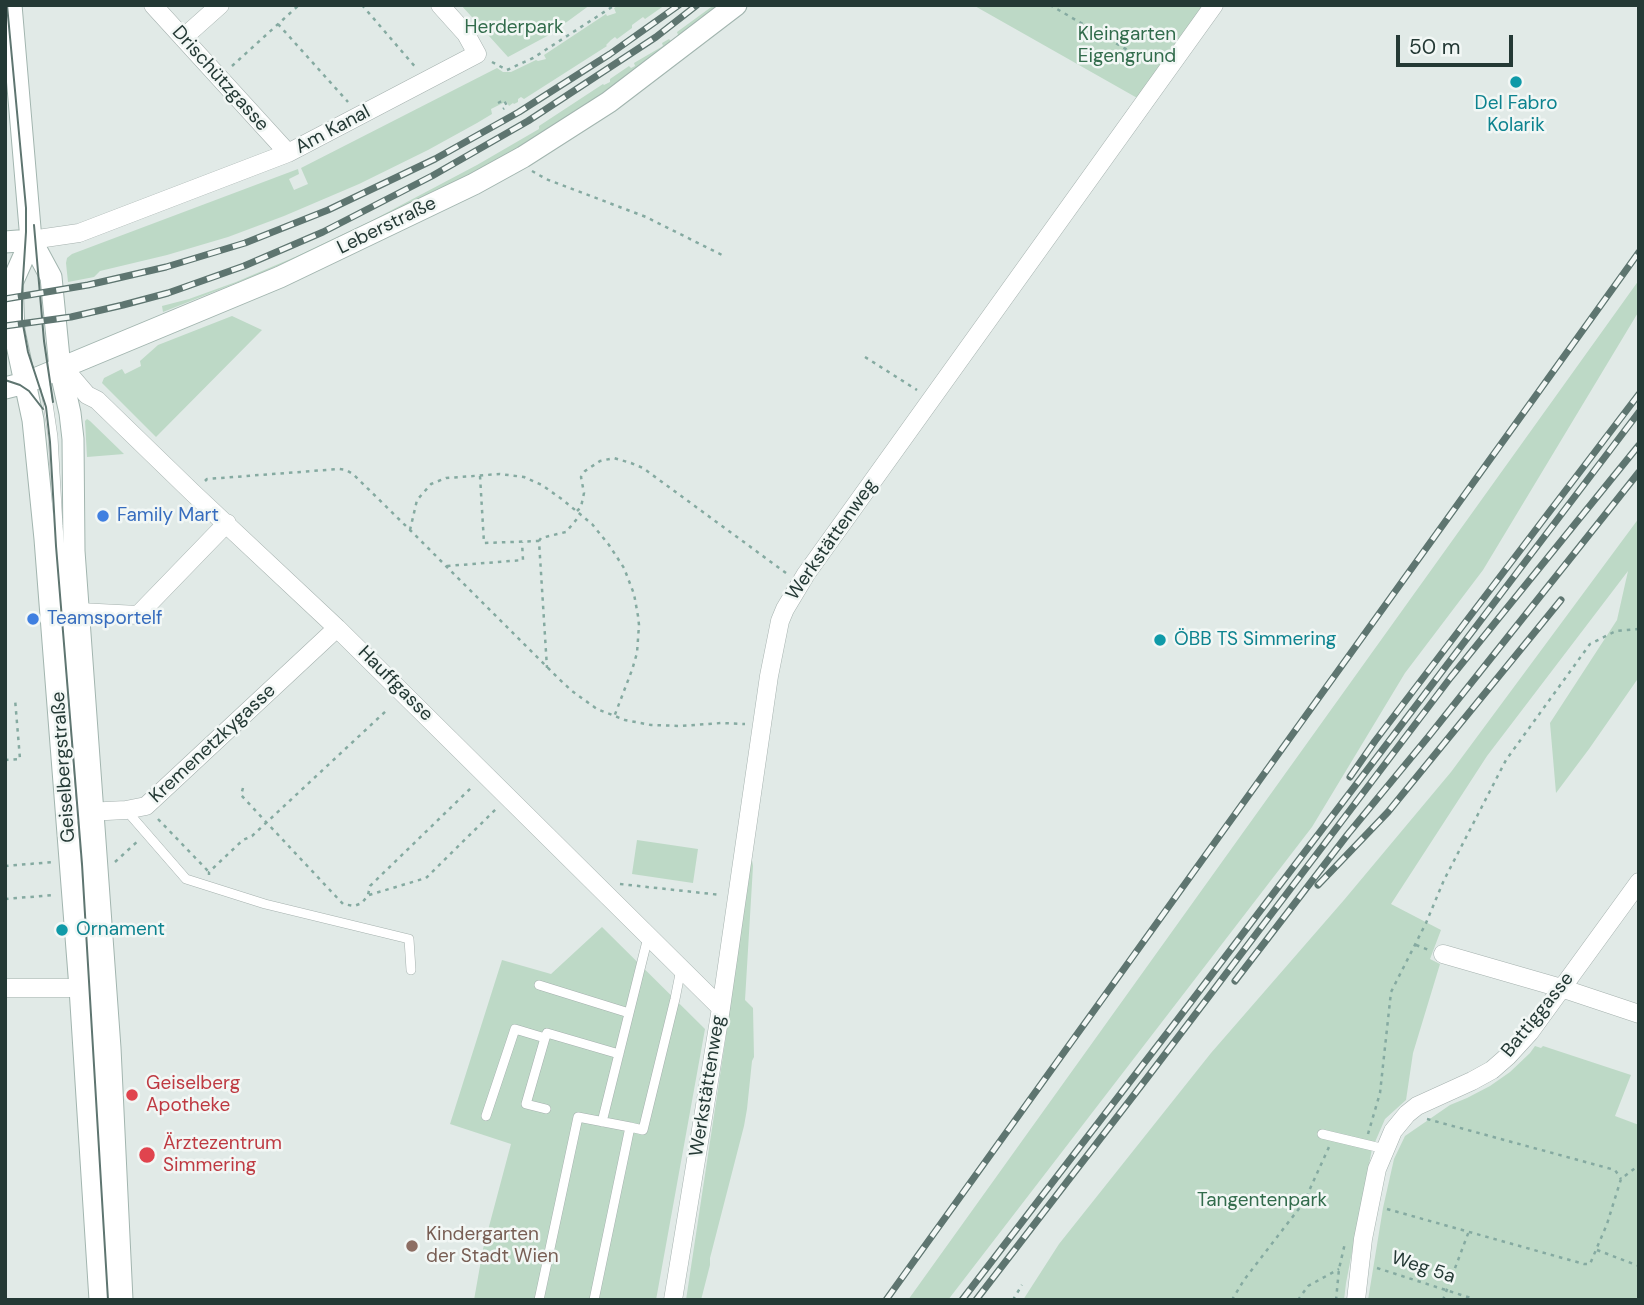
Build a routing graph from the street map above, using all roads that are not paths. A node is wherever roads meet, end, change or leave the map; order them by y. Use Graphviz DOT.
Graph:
graph roads {
  1 [pos="11,5"];
  2 [pos="153,5"];
  3 [pos="220,5"];
  4 [pos="440,5"];
  5 [pos="736,5"];
  6 [pos="1214,5"];
  7 [pos="183,38"];
  8 [pos="288,153"];
  9 [pos="31,240"];
  10 [pos="5,242"];
  11 [pos="35,370"];
  12 [pos="227,523"];
  13 [pos="45,532"];
  14 [pos="61,569"];
  15 [pos="79,612"];
  16 [pos="337,628"];
  17 [pos="126,810"];
  18 [pos="80,812"];
  19 [pos="1639,881"];
  20 [pos="648,937"];
  21 [pos="1443,954"];
  22 [pos="681,969"];
  23 [pos="411,970"];
  24 [pos="539,985"];
  25 [pos="5,988"];
  26 [pos="80,988"];
  27 [pos="1561,988"];
  28 [pos="720,1008"];
  29 [pos="629,1013"];
  30 [pos="1639,1014"];
  31 [pos="545,1038"];
  32 [pos="618,1054"];
  33 [pos="546,1109"];
  34 [pos="486,1116"];
  35 [pos="602,1122"];
  36 [pos="630,1127"];
  37 [pos="1322,1134"];
  38 [pos="1385,1149"];
  39 [pos="100,1300"];
  40 [pos="111,1300"];
  41 [pos="122,1300"];
  42 [pos="539,1300"];
  43 [pos="594,1300"];
  44 [pos="673,1300"];
  45 [pos="1356,1300"];
  1 -- 9 [label="main road, Geiselbergstraße"];
  2 -- 7 [label="street, Drischützgasse"];
  3 -- 7 [label="street"];
  4 -- 8 [label="street, Am Kanal"];
  5 -- 11 [label="main road, Leberstraße"];
  6 -- 28 [label="street, Werkstättenweg"];
  7 -- 8 [label="street, Drischützgasse"];
  8 -- 9 [label="street, Am Kanal"];
  9 -- 10 [label="main road"];
  9 -- 11 [label="main road, Geiselbergstraße"];
  9 -- 11 [label="main road, Geiselbergstraße"];
  11 -- 12 [label="street, Hauffgasse"];
  11 -- 13 [label="main road, Geiselbergstraße"];
  11 -- 14 [label="lane"];
  11 -- 15 [label="main road, Geiselbergstraße"];
  12 -- 15 [label="street"];
  12 -- 16 [label="street, Hauffgasse"];
  13 -- 14 [label="lane"];
  13 -- 18 [label="main road, Geiselbergstraße"];
  14 -- 18 [label="lane"];
  15 -- 18 [label="main road, Geiselbergstraße"];
  16 -- 17 [label="street, Kremenetzkygasse"];
  16 -- 20 [label="street, Hauffgasse"];
  17 -- 18 [label="street, Kremenetzkygasse"];
  17 -- 23 [label="lane"];
  18 -- 26 [label="main road, Geiselbergstraße"];
  18 -- 40 [label="lane"];
  18 -- 41 [label="main road, Geiselbergstraße"];
  19 -- 27 [label="street, Battiggasse"];
  20 -- 22 [label="street, Hauffgasse"];
  20 -- 29 [label="lane"];
  21 -- 27 [label="street"];
  22 -- 28 [label="street, Hauffgasse"];
  22 -- 36 [label="lane"];
  24 -- 29 [label="lane"];
  25 -- 26 [label="street"];
  26 -- 39 [label="main road, Geiselbergstraße"];
  27 -- 30 [label="street"];
  27 -- 38 [label="street, Battiggasse"];
  28 -- 44 [label="street, Werkstättenweg"];
  29 -- 32 [label="lane"];
  31 -- 32 [label="lane"];
  31 -- 33 [label="lane"];
  31 -- 34 [label="lane"];
  32 -- 35 [label="lane"];
  35 -- 36 [label="lane"];
  35 -- 42 [label="lane"];
  36 -- 43 [label="lane"];
  37 -- 38 [label="lane"];
  38 -- 45 [label="street"];
}
